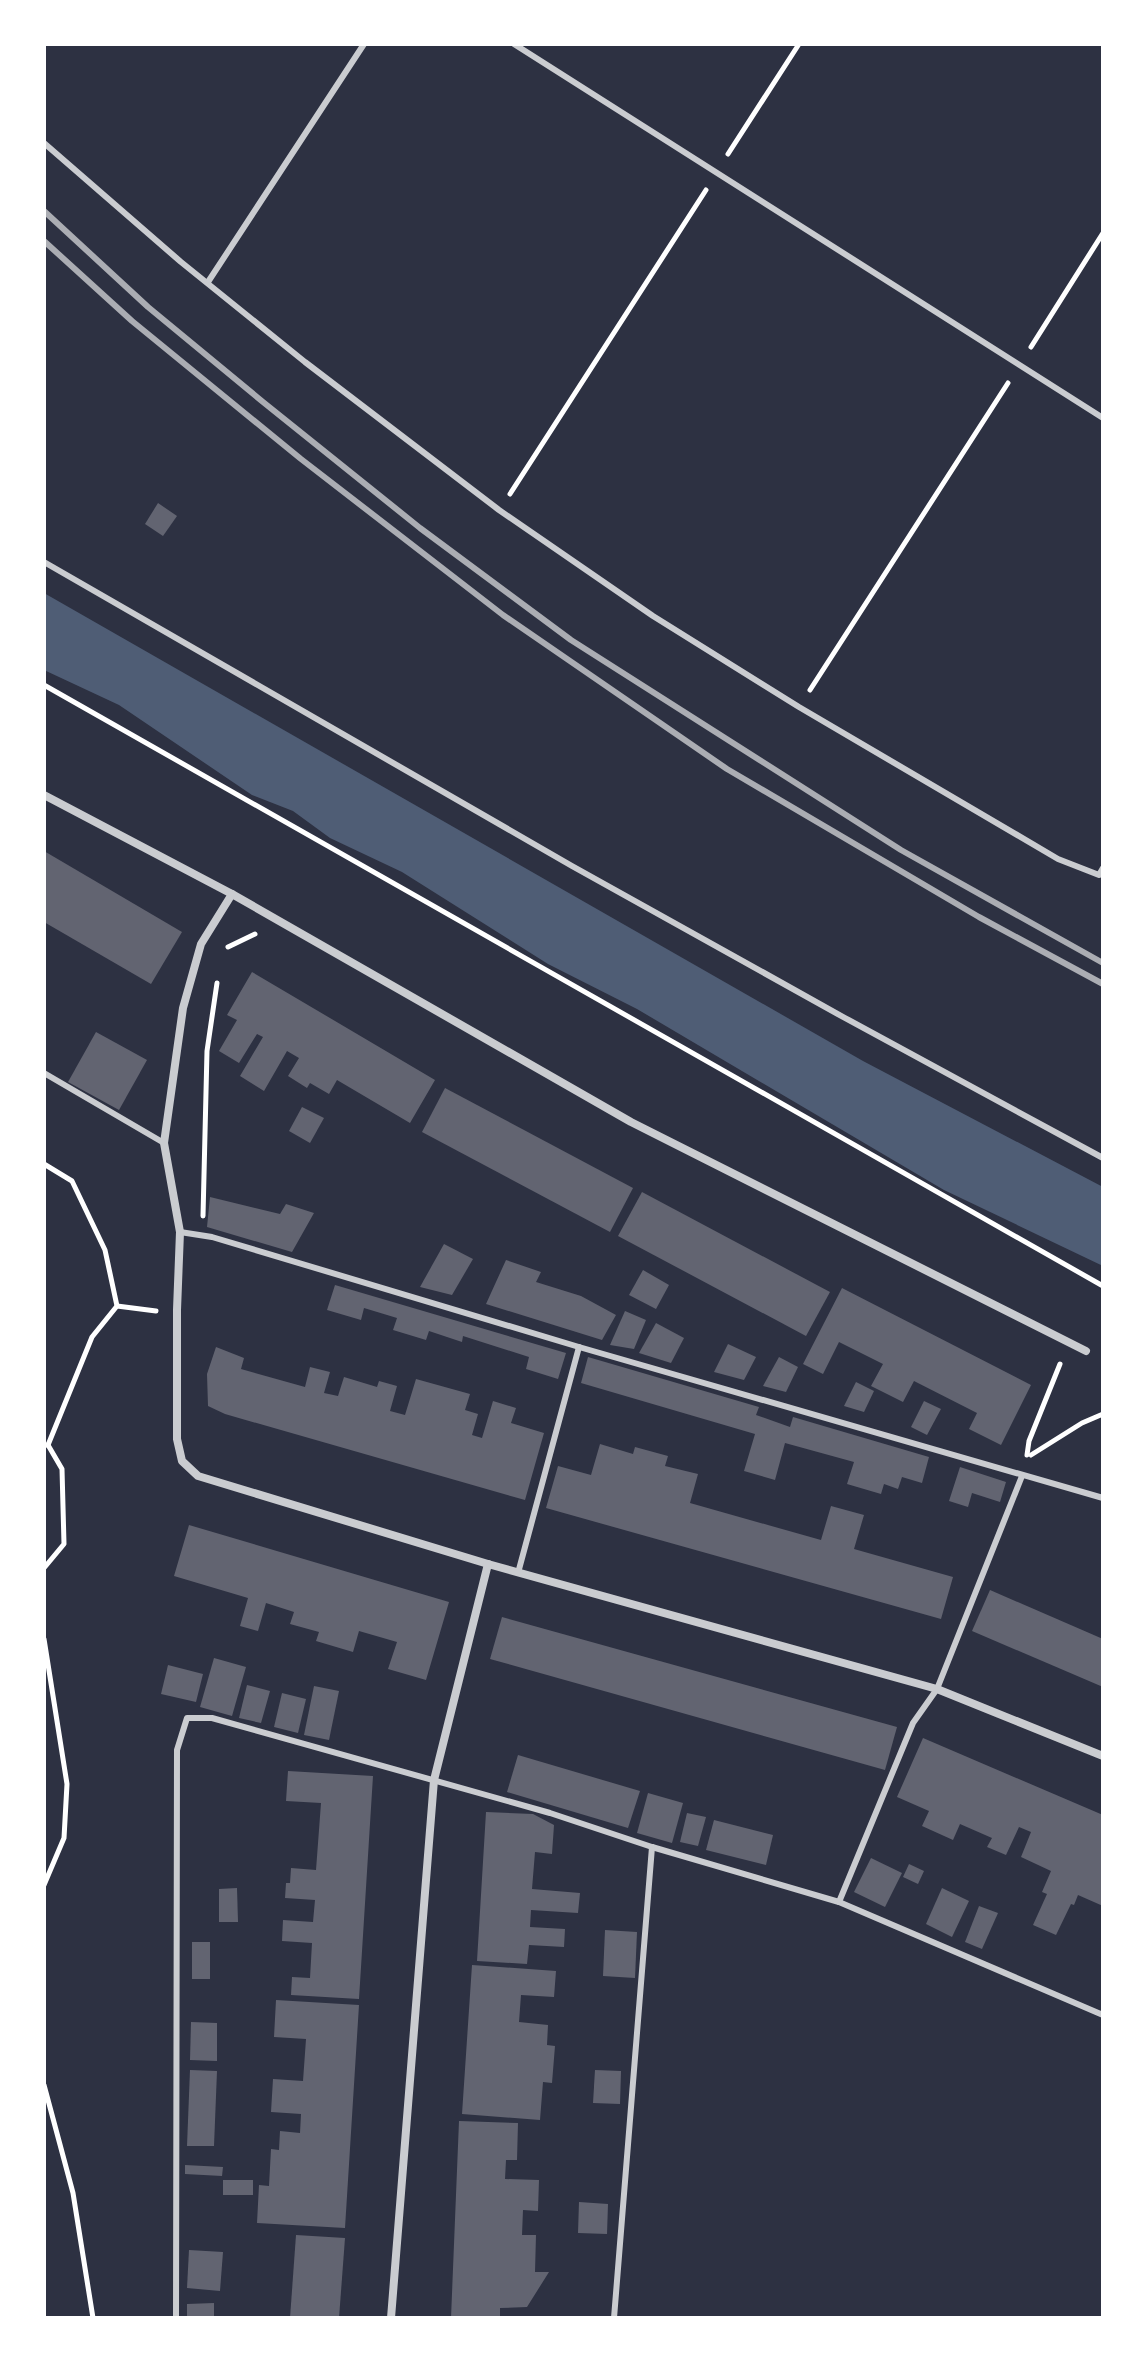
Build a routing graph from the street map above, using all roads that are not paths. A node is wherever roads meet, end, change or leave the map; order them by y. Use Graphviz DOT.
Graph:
graph roads {
  1 [pos="364,44"];
  2 [pos="514,44"];
  3 [pos="44,143"];
  4 [pos="208,282"];
  5 [pos="1103,418"];
  6 [pos="44,562"];
  7 [pos="44,795"];
  8 [pos="1103,868"];
  9 [pos="232,894"];
  10 [pos="44,1073"];
  11 [pos="164,1143"];
  12 [pos="1103,1158"];
  13 [pos="180,1232"];
  14 [pos="579,1347"];
  15 [pos="1086,1351"];
  16 [pos="1022,1476"];
  17 [pos="1103,1498"];
  18 [pos="488,1564"];
  19 [pos="518,1573"];
  20 [pos="937,1689"];
  21 [pos="1103,1756"];
  22 [pos="434,1780"];
  23 [pos="652,1847"];
  24 [pos="839,1902"];
  25 [pos="1103,2015"];
  26 [pos="176,2318"];
  27 [pos="391,2318"];
  28 [pos="614,2318"];
  1 -- 4 [label="lane"];
  2 -- 5 [label="lane"];
  3 -- 4 [label="lane"];
  4 -- 8 [label="lane"];
  6 -- 12 [label="lane"];
  7 -- 9 [label="street"];
  9 -- 11 [label="street"];
  9 -- 15 [label="street"];
  10 -- 11 [label="lane"];
  11 -- 13 [label="street"];
  13 -- 14 [label="lane"];
  13 -- 18 [label="street"];
  14 -- 16 [label="lane"];
  14 -- 19 [label="lane"];
  16 -- 17 [label="lane"];
  16 -- 20 [label="lane"];
  18 -- 19 [label="street"];
  18 -- 22 [label="street"];
  19 -- 20 [label="street"];
  20 -- 21 [label="street"];
  20 -- 24 [label="lane"];
  22 -- 23 [label="lane"];
  22 -- 26 [label="lane"];
  22 -- 27 [label="street"];
  23 -- 24 [label="lane"];
  23 -- 28 [label="lane"];
  24 -- 25 [label="lane"];
}
